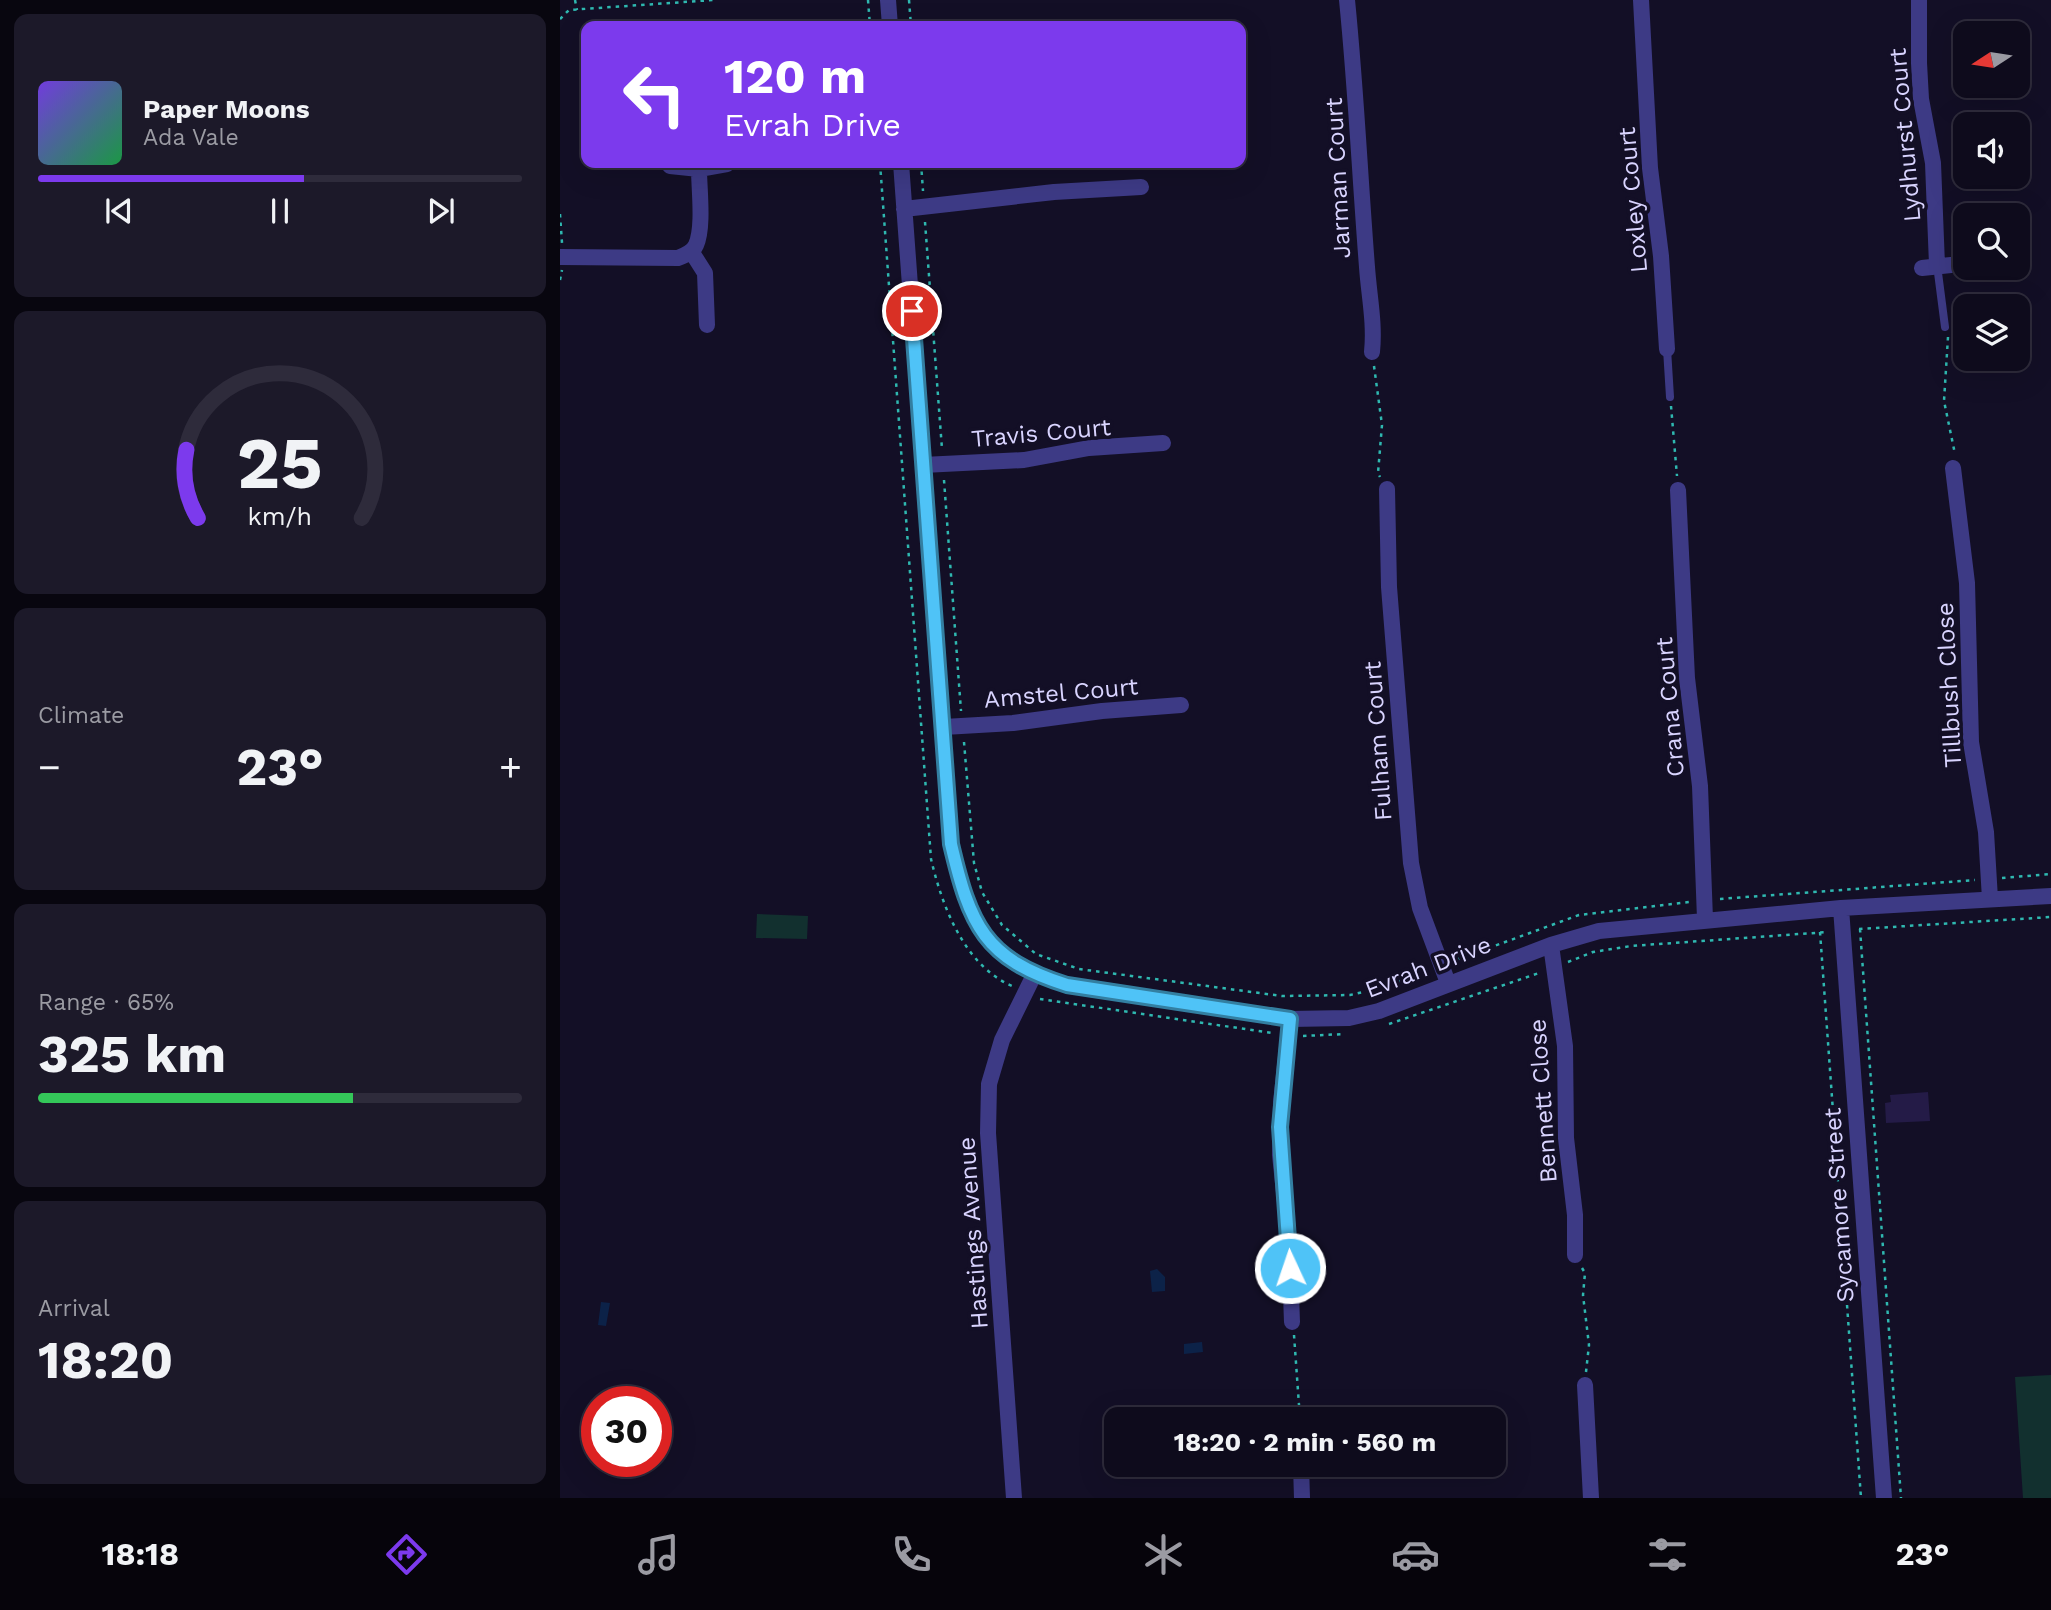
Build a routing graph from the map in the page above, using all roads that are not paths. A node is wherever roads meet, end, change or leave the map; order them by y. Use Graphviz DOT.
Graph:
graph roads {
  1 [pos="888,0"];
  2 [pos="1347,0"];
  3 [pos="1641,0"];
  4 [pos="1919,0"];
  5 [pos="890,21"];
  6 [pos="689,168"];
  7 [pos="705,168"];
  8 [pos="901,168"];
  9 [pos="699,169"];
  10 [pos="1142,187"];
  11 [pos="904,209"];
  12 [pos="691,251"];
  13 [pos="560,257"];
  14 [pos="1937,266"];
  15 [pos="707,325"];
  16 [pos="1945,327"];
  17 [pos="1667,349"];
  18 [pos="1372,352"];
  19 [pos="1670,397"];
  20 [pos="1163,443"];
  21 [pos="923,465"];
  22 [pos="1953,468"];
  23 [pos="1387,489"];
  24 [pos="1678,490"];
  25 [pos="1181,705"];
  26 [pos="944,727"];
  27 [pos="2051,896"];
  28 [pos="1990,899"];
  29 [pos="1841,908"];
  30 [pos="1705,919"];
  31 [pos="1551,944"];
  32 [pos="1034,975"];
  33 [pos="1448,983"];
  34 [pos="1290,1027"];
  35 [pos="1575,1255"];
  36 [pos="1292,1322"];
  37 [pos="1585,1385"];
  38 [pos="1301,1477"];
  39 [pos="1014,1498"];
  40 [pos="1302,1498"];
  41 [pos="1591,1498"];
  42 [pos="1884,1498"];
  1 -- 5 [label="street"];
  2 -- 18 [label="street, Jarman Court"];
  3 -- 17 [label="street, Loxley Court"];
  4 -- 14 [label="street, Lydhurst Court"];
  6 -- 9 [label="street"];
  7 -- 9 [label="street"];
  8 -- 11 [label="street, Evrah Drive"];
  9 -- 12 [label="street"];
  10 -- 11 [label="street"];
  11 -- 21 [label="street, Evrah Drive"];
  12 -- 13 [label="street"];
  12 -- 15 [label="street"];
  14 -- 16 [label="lane, Lydhurst Court"];
  17 -- 19 [label="lane, Loxley Court"];
  20 -- 21 [label="street, Travis Court"];
  21 -- 26 [label="street, Evrah Drive"];
  22 -- 28 [label="street, Tillbush Close"];
  23 -- 33 [label="street, Fulham Court"];
  24 -- 30 [label="street, Crana Court"];
  25 -- 26 [label="street, Amstel Court"];
  26 -- 32 [label="street, Evrah Drive"];
  27 -- 28 [label="street, Evrah Drive"];
  28 -- 29 [label="street, Evrah Drive"];
  29 -- 30 [label="street, Evrah Drive"];
  29 -- 42 [label="street, Sycamore Street"];
  30 -- 31 [label="street, Evrah Drive"];
  31 -- 33 [label="street, Evrah Drive"];
  31 -- 35 [label="street, Bennett Close"];
  32 -- 34 [label="street, Evrah Drive"];
  32 -- 39 [label="street, Hastings Avenue"];
  33 -- 34 [label="street, Evrah Drive"];
  34 -- 36 [label="street"];
  37 -- 41 [label="street"];
  38 -- 40 [label="street"];
}
